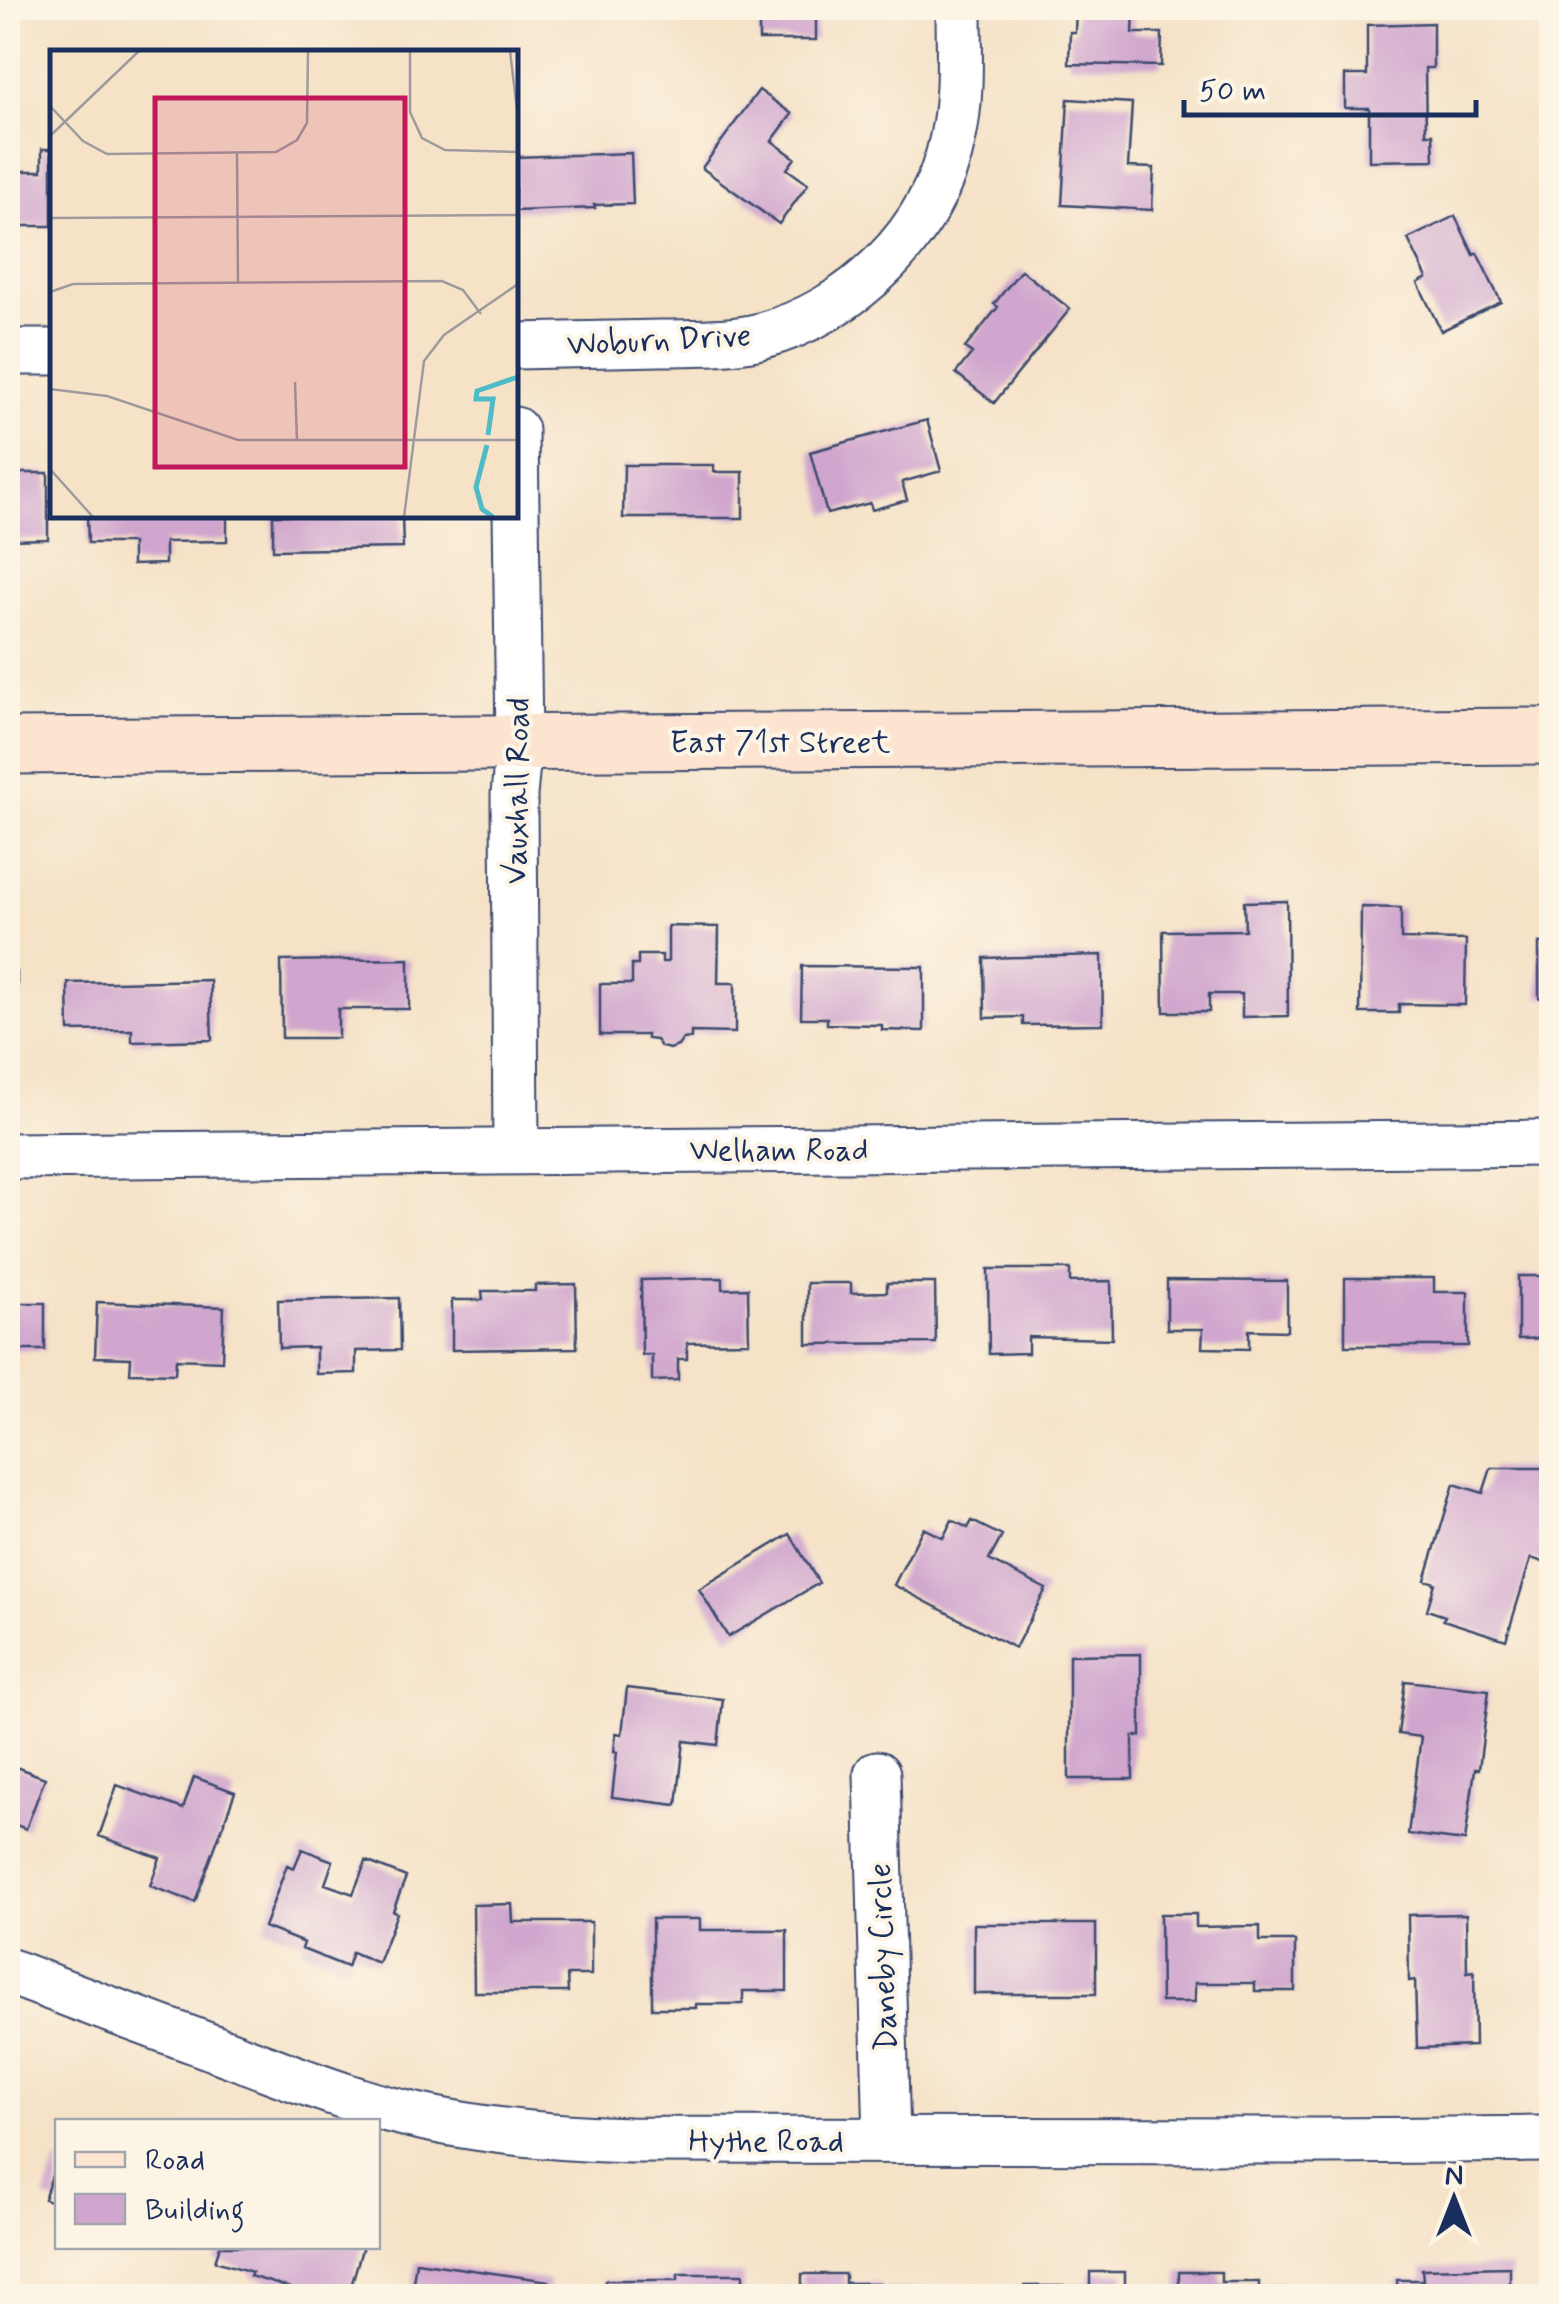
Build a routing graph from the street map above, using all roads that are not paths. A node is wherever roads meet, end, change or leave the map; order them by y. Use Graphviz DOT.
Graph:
graph roads {
  1 [pos="959,8"];
  2 [pos="518,346"];
  3 [pos="8,352"];
  4 [pos="50,352"];
  5 [pos="516,518"];
  6 [pos="1552,736"];
  7 [pos="518,743"];
  8 [pos="8,746"];
  9 [pos="1552,1143"];
  10 [pos="516,1151"];
  11 [pos="8,1156"];
  12 [pos="876,1774"];
  13 [pos="8,1971"];
  14 [pos="1552,2139"];
  15 [pos="887,2140"];
  1 -- 2 [label="street, Woburn Drive"];
  3 -- 4 [label="street"];
  5 -- 7 [label="street, Vauxhall Road"];
  6 -- 7 [label="main road, East 71st Street"];
  7 -- 8 [label="main road, East 71st Street"];
  7 -- 10 [label="street, Vauxhall Road"];
  9 -- 10 [label="street, Welham Road"];
  10 -- 11 [label="street, Welham Road"];
  12 -- 15 [label="street, Daneby Circle"];
  13 -- 15 [label="street, Hythe Road"];
  14 -- 15 [label="street, Hythe Road"];
}
